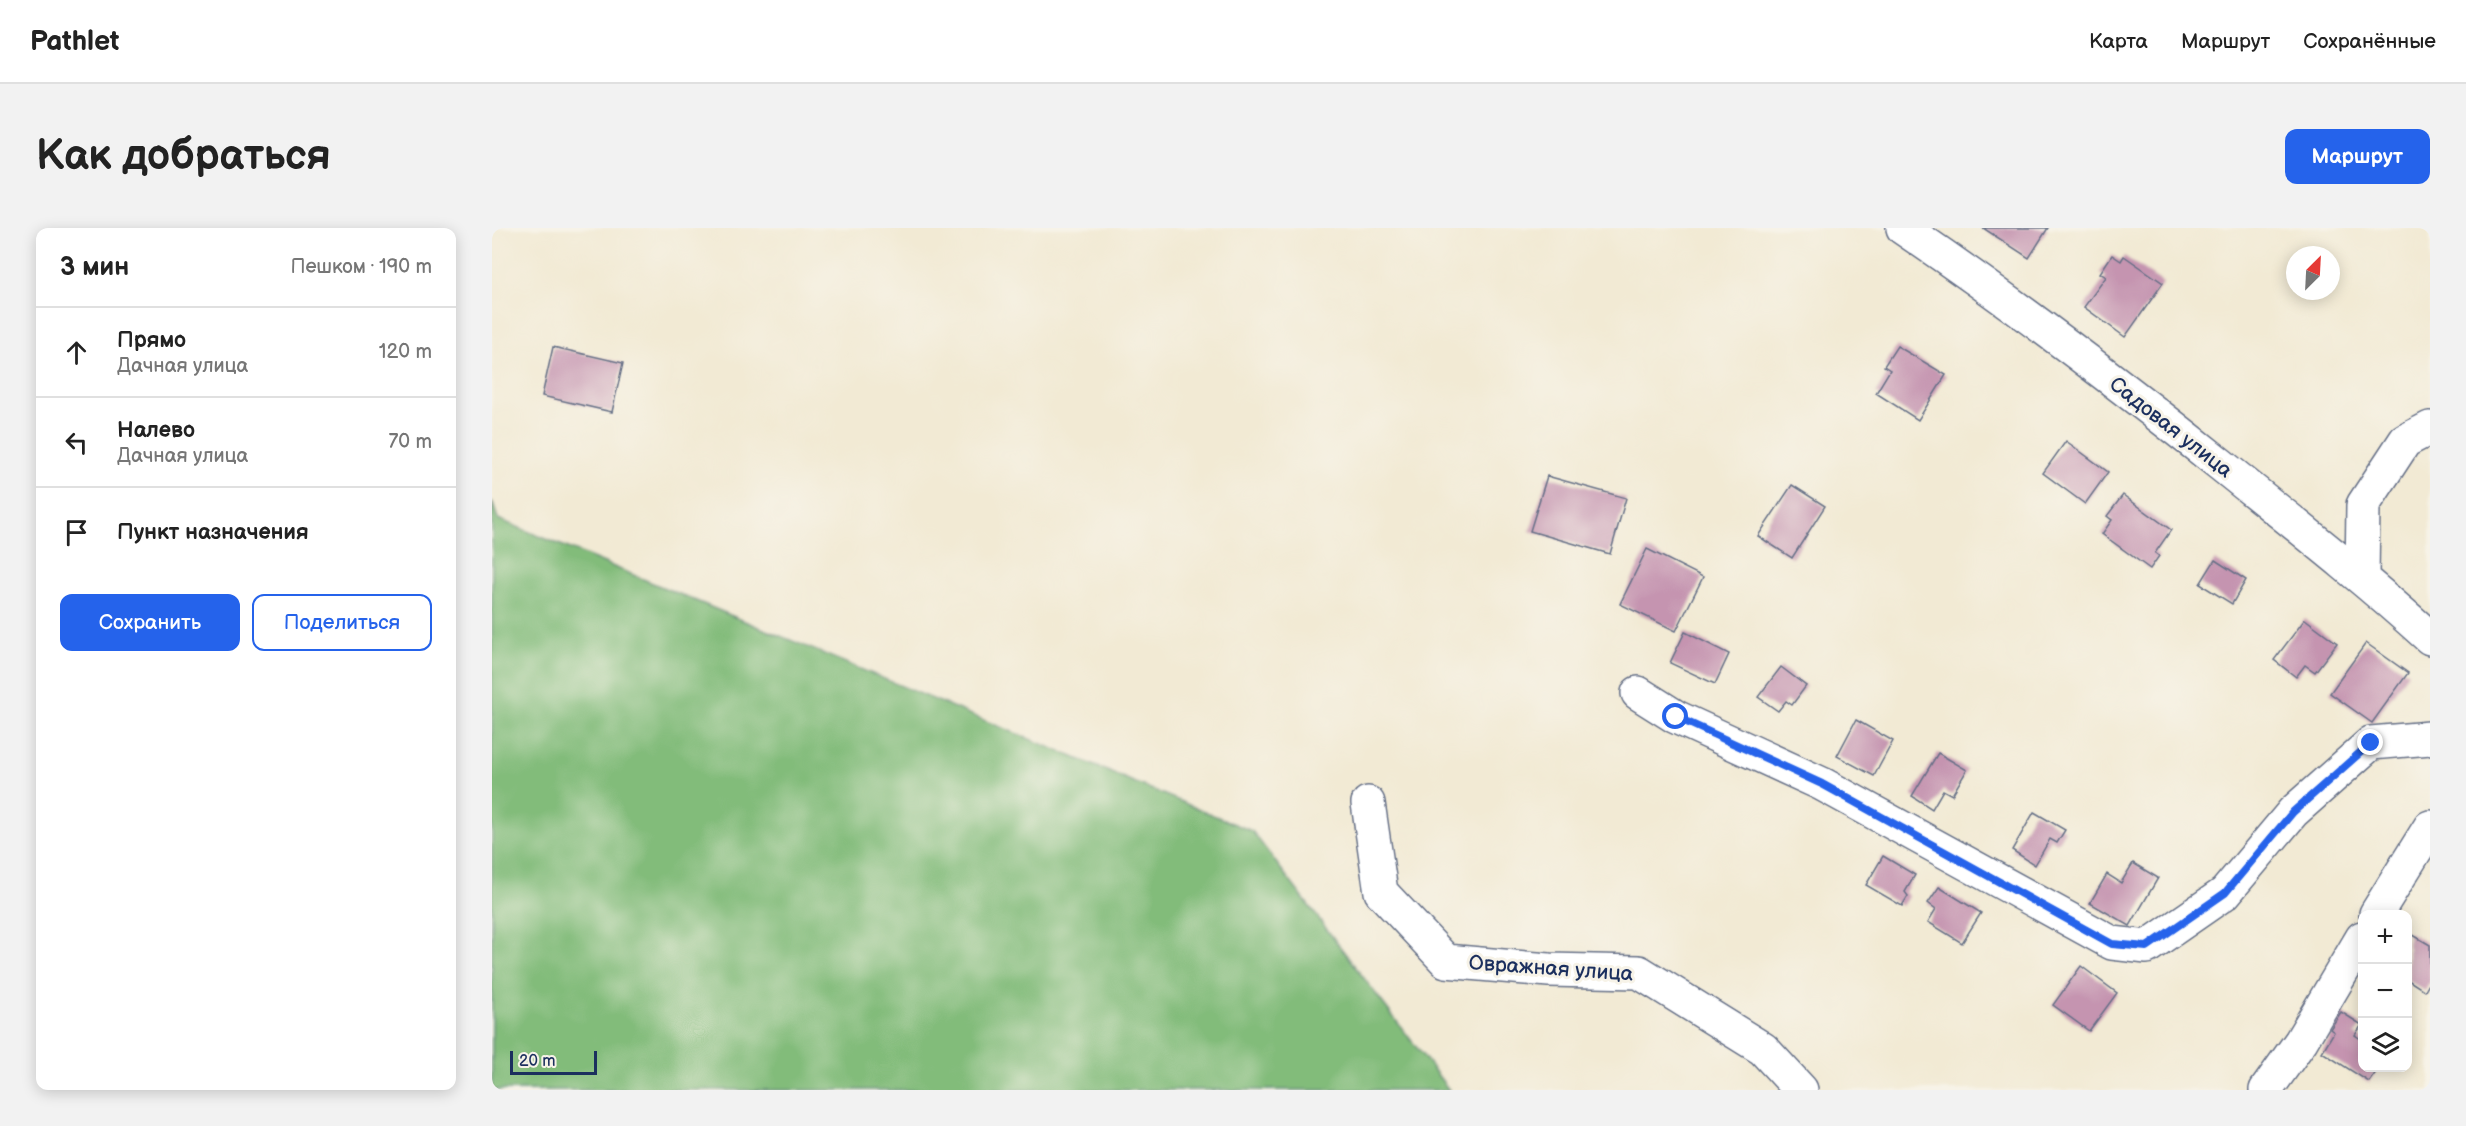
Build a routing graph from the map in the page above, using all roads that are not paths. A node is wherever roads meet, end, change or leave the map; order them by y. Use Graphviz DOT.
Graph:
graph roads {
  1 [pos="1903,228"];
  2 [pos="2430,428"];
  3 [pos="2362,577"];
  4 [pos="2430,638"];
  5 [pos="1638,693"];
  6 [pos="2430,738"];
  7 [pos="1368,803"];
  8 [pos="2430,826"];
  9 [pos="2379,910"];
  10 [pos="2358,945"];
  11 [pos="1801,1090"];
  12 [pos="2266,1090"];
  1 -- 3 [label="street, Садовая улица"];
  2 -- 3 [label="street"];
  3 -- 4 [label="street, Садовая улица"];
  5 -- 6 [label="street"];
  7 -- 11 [label="street, Овражная улица"];
  8 -- 9 [label="street"];
  10 -- 12 [label="street"];
}
